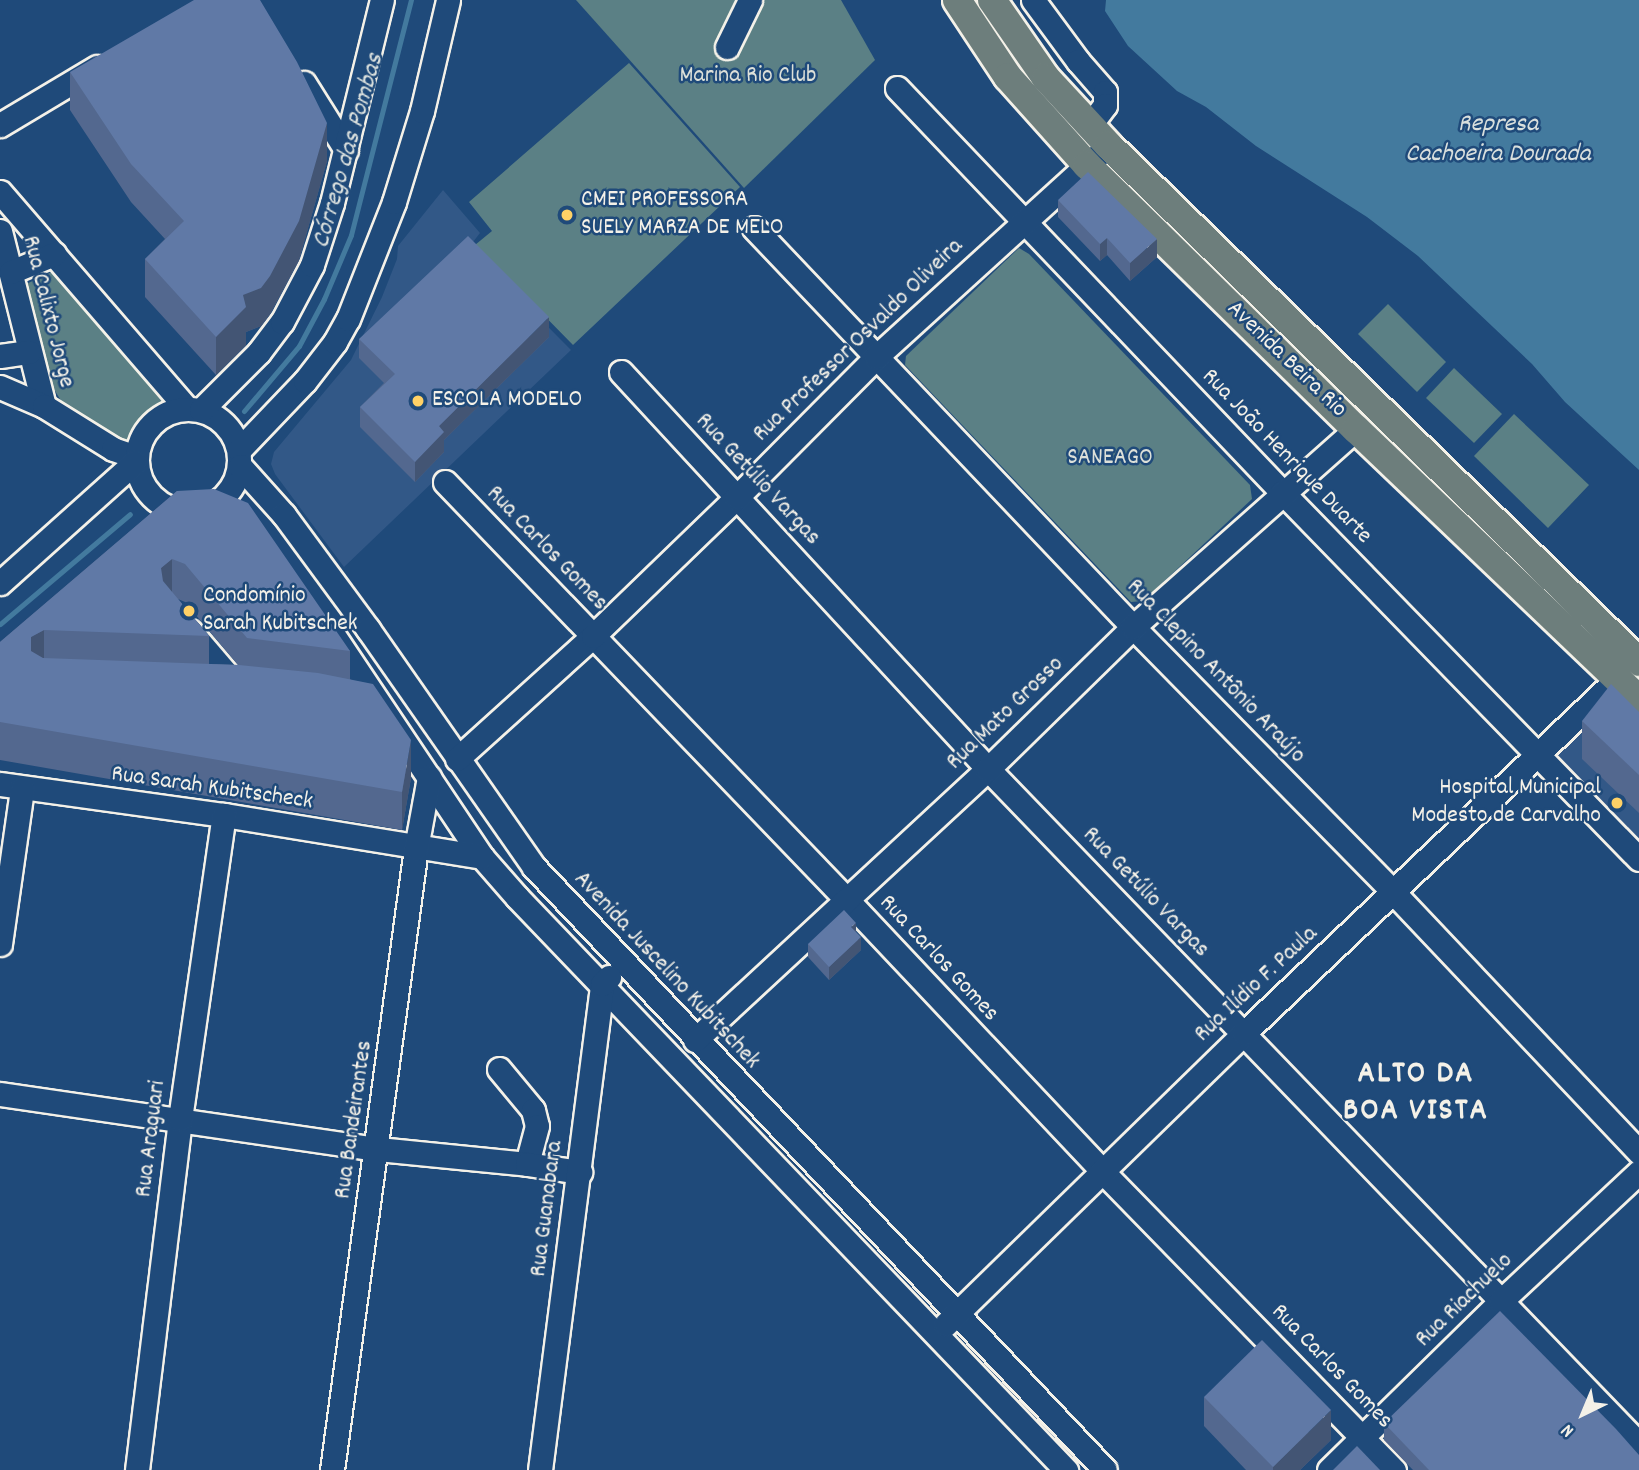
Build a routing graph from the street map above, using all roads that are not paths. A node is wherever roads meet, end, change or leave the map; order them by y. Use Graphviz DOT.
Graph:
graph roads {
  1 [pos="382,0"];
  2 [pos="448,0"];
  3 [pos="750,0"];
  4 [pos="957,0"];
  5 [pos="992,0"];
  6 [pos="1032,0"];
  7 [pos="727,47"];
  8 [pos="117,55"];
  9 [pos="292,62"];
  10 [pos="897,88"];
  11 [pos="0,125"];
  12 [pos="1099,135"];
  13 [pos="346,150"];
  14 [pos="1087,165"];
  15 [pos="0,192"];
  16 [pos="1024,220"];
  17 [pos="754,228"];
  18 [pos="0,231"];
  19 [pos="54,254"];
  20 [pos="11,272"];
  21 [pos="29,352"];
  22 [pos="0,356"];
  23 [pos="876,357"];
  24 [pos="621,372"];
  25 [pos="0,387"];
  26 [pos="44,407"];
  27 [pos="194,409"];
  28 [pos="1356,429"];
  29 [pos="239,458"];
  30 [pos="136,459"];
  31 [pos="445,482"];
  32 [pos="1282,492"];
  33 [pos="737,497"];
  34 [pos="174,509"];
  35 [pos="205,509"];
  36 [pos="232,515"];
  37 [pos="153,527"];
  38 [pos="0,583"];
  39 [pos="174,611"];
  40 [pos="322,619"];
  41 [pos="1133,627"];
  42 [pos="593,636"];
  43 [pos="1629,670"];
  44 [pos="214,688"];
  45 [pos="1639,699"];
  46 [pos="346,702"];
  47 [pos="385,710"];
  48 [pos="1541,755"];
  49 [pos="457,759"];
  50 [pos="988,768"];
  51 [pos="429,776"];
  52 [pos="11,786"];
  53 [pos="224,815"];
  54 [pos="416,848"];
  55 [pos="482,857"];
  56 [pos="1639,859"];
  57 [pos="1394,893"];
  58 [pos="847,900"];
  59 [pos="0,944"];
  60 [pos="623,964"];
  61 [pos="602,984"];
  62 [pos="1244,1033"];
  63 [pos="695,1040"];
  64 [pos="499,1069"];
  65 [pos="0,1094"];
  66 [pos="760,1108"];
  67 [pos="180,1119"];
  68 [pos="739,1127"];
  69 [pos="378,1149"];
  70 [pos="1639,1152"];
  71 [pos="527,1164"];
  72 [pos="1102,1171"];
  73 [pos="580,1172"];
  74 [pos="1639,1172"];
  75 [pos="1501,1301"];
  76 [pos="955,1315"];
  77 [pos="936,1333"];
  78 [pos="1364,1437"];
  79 [pos="1639,1444"];
  80 [pos="1080,1445"];
  81 [pos="1064,1468"];
  82 [pos="137,1470"];
  83 [pos="332,1470"];
  84 [pos="540,1470"];
  85 [pos="1104,1470"];
  86 [pos="1329,1470"];
  87 [pos="1394,1470"];
  1 -- 13 [label="street"];
  2 -- 29 [label="street"];
  3 -- 7 [label="street"];
  4 -- 14 [label="main road, Avenida Beira Rio"];
  5 -- 12 [label="main road, Avenida Beira Rio"];
  6 -- 12 [label="street, Rua Professor Osvaldo Oliveira"];
  8 -- 11 [label="street"];
  9 -- 13 [label="street"];
  10 -- 16 [label="street, Rua João Henrique Duarte"];
  12 -- 14 [label="street, Rua Professor Osvaldo Oliveira"];
  12 -- 43 [label="main road, Avenida Beira Rio"];
  13 -- 27 [label="street"];
  14 -- 16 [label="street, Rua Professor Osvaldo Oliveira"];
  14 -- 28 [label="main road, Avenida Beira Rio"];
  15 -- 19 [label="street"];
  16 -- 23 [label="street, Rua Professor Osvaldo Oliveira"];
  16 -- 32 [label="street, Rua João Henrique Duarte"];
  17 -- 23 [label="street, Rua Clepino Antônio Araújo"];
  18 -- 20 [label="street, Rua Calixto Jorge"];
  19 -- 20 [label="street"];
  19 -- 27 [label="street"];
  20 -- 21 [label="street, Rua Calixto Jorge"];
  21 -- 22 [label="street"];
  21 -- 26 [label="street, Rua Calixto Jorge"];
  23 -- 33 [label="street, Rua Professor Osvaldo Oliveira"];
  23 -- 41 [label="street, Rua Clepino Antônio Araújo"];
  24 -- 33 [label="street, Rua Getúlio Vargas"];
  25 -- 26 [label="street"];
  26 -- 30 [label="street"];
  27 -- 29 [label="street"];
  27 -- 30 [label="street"];
  28 -- 32 [label="street, Rua Mato Grosso"];
  28 -- 43 [label="main road, Avenida Beira Rio"];
  29 -- 35 [label="street"];
  29 -- 49 [label="street, Avenida Juscelino Kubitschek"];
  30 -- 34 [label="street"];
  30 -- 38 [label="street"];
  31 -- 42 [label="street, Rua Carlos Gomes"];
  32 -- 41 [label="street, Rua Mato Grosso"];
  32 -- 48 [label="street, Rua João Henrique Duarte"];
  33 -- 42 [label="street, Rua Professor Osvaldo Oliveira"];
  33 -- 50 [label="street, Rua Getúlio Vargas"];
  34 -- 35 [label="street"];
  34 -- 37 [label="street"];
  35 -- 36 [label="street"];
  39 -- 44 [label="street"];
  40 -- 47 [label="street"];
  41 -- 50 [label="street, Rua Mato Grosso"];
  41 -- 57 [label="street, Rua Clepino Antônio Araújo"];
  42 -- 49 [label="street, Rua Professor Osvaldo Oliveira"];
  42 -- 58 [label="street, Rua Carlos Gomes"];
  43 -- 45 [label="main road, Avenida Beira Rio"];
  43 -- 48 [label="street, Rua Ilídio F. Paula"];
  46 -- 47 [label="street"];
  47 -- 51 [label="street"];
  48 -- 56 [label="street, Rua João Henrique Duarte"];
  48 -- 57 [label="street, Rua Ilídio F. Paula"];
  49 -- 60 [label="street, Avenida Juscelino Kubitschek"];
  50 -- 58 [label="street, Rua Mato Grosso"];
  50 -- 62 [label="street, Rua Getúlio Vargas"];
  51 -- 54 [label="street, Rua Bandeirantes"];
  51 -- 55 [label="street"];
  52 -- 53 [label="street, Rua Sarah Kubitscheck"];
  52 -- 59 [label="street"];
  53 -- 54 [label="street, Rua Sarah Kubitscheck"];
  53 -- 67 [label="street, Rua Araguari"];
  54 -- 55 [label="street, Rua Sarah Kubitscheck"];
  54 -- 69 [label="street, Rua Bandeirantes"];
  55 -- 61 [label="street"];
  57 -- 62 [label="street, Rua Ilídio F. Paula"];
  57 -- 70 [label="street, Rua Clepino Antônio Araújo"];
  58 -- 63 [label="street, Rua Mato Grosso"];
  58 -- 72 [label="street, Rua Carlos Gomes"];
  60 -- 61 [label="street"];
  60 -- 63 [label="street, Avenida Juscelino Kubitschek"];
  61 -- 68 [label="street"];
  61 -- 73 [label="street, Rua Guanabara"];
  62 -- 72 [label="street, Rua Ilídio F. Paula"];
  62 -- 75 [label="street, Rua Getúlio Vargas"];
  63 -- 66 [label="street, Avenida Juscelino Kubitschek"];
  64 -- 71 [label="street"];
  65 -- 67 [label="street"];
  66 -- 68 [label="street"];
  66 -- 76 [label="street, Avenida Juscelino Kubitschek"];
  67 -- 69 [label="street"];
  67 -- 82 [label="street, Rua Araguari"];
  68 -- 77 [label="street"];
  69 -- 71 [label="street"];
  69 -- 83 [label="street, Rua Bandeirantes"];
  71 -- 73 [label="street"];
  72 -- 76 [label="street, Rua Ilídio F. Paula"];
  72 -- 78 [label="street, Rua Carlos Gomes"];
  73 -- 84 [label="street, Rua Guanabara"];
  74 -- 75 [label="street, Rua Riachuelo"];
  75 -- 78 [label="street, Rua Riachuelo"];
  75 -- 79 [label="street, Rua Getúlio Vargas"];
  76 -- 77 [label="street, Rua Ilídio F. Paula"];
  76 -- 80 [label="street, Avenida Juscelino Kubitschek"];
  77 -- 81 [label="street"];
  78 -- 86 [label="street, Rua Riachuelo"];
  78 -- 87 [label="street, Rua Carlos Gomes"];
  80 -- 81 [label="street"];
  80 -- 85 [label="street, Avenida Juscelino Kubitschek"];
}
